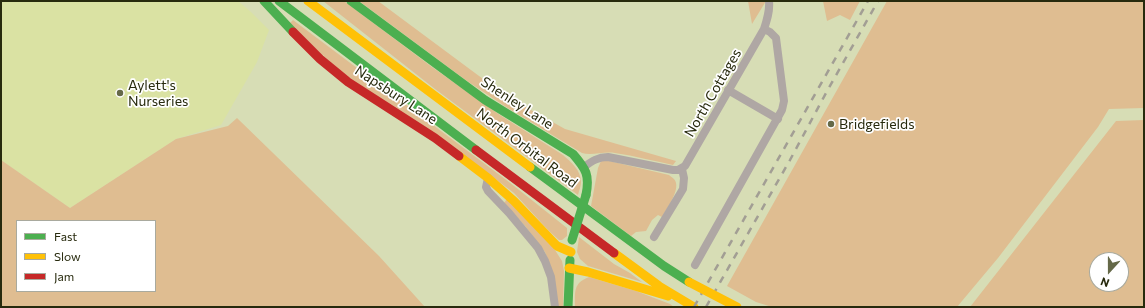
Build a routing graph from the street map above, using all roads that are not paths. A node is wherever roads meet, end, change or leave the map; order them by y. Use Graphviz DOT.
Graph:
graph roads {
  1 [pos="264,1"];
  2 [pos="279,1"];
  3 [pos="308,1"];
  4 [pos="351,1"];
  5 [pos="769,1"];
  6 [pos="764,29"];
  7 [pos="728,90"];
  8 [pos="778,118"];
  9 [pos="584,167"];
  10 [pos="682,169"];
  11 [pos="488,178"];
  12 [pos="654,237"];
  13 [pos="571,252"];
  14 [pos="695,265"];
  15 [pos="569,268"];
  16 [pos="680,299"];
  17 [pos="555,307"];
  18 [pos="568,307"];
  19 [pos="694,307"];
  20 [pos="737,307"];
  1 -- 11 [label="main road, Napsbury Lane"];
  2 -- 16 [label="main road"];
  3 -- 20 [label="main road, North Orbital Road, bridge"];
  4 -- 9 [label="main road, Shenley Lane"];
  5 -- 6 [label="street, North Cottages"];
  6 -- 7 [label="street, North Cottages"];
  6 -- 8 [label="street"];
  7 -- 8 [label="street"];
  7 -- 10 [label="street, North Cottages"];
  8 -- 14 [label="street"];
  9 -- 10 [label="street"];
  9 -- 13 [label="main road, bridge"];
  10 -- 12 [label="street"];
  11 -- 13 [label="main road, Napsbury Lane"];
  11 -- 17 [label="street"];
  13 -- 15 [label="main road"];
  15 -- 16 [label="main road"];
  15 -- 18 [label="main road"];
  16 -- 19 [label="main road"];
}
